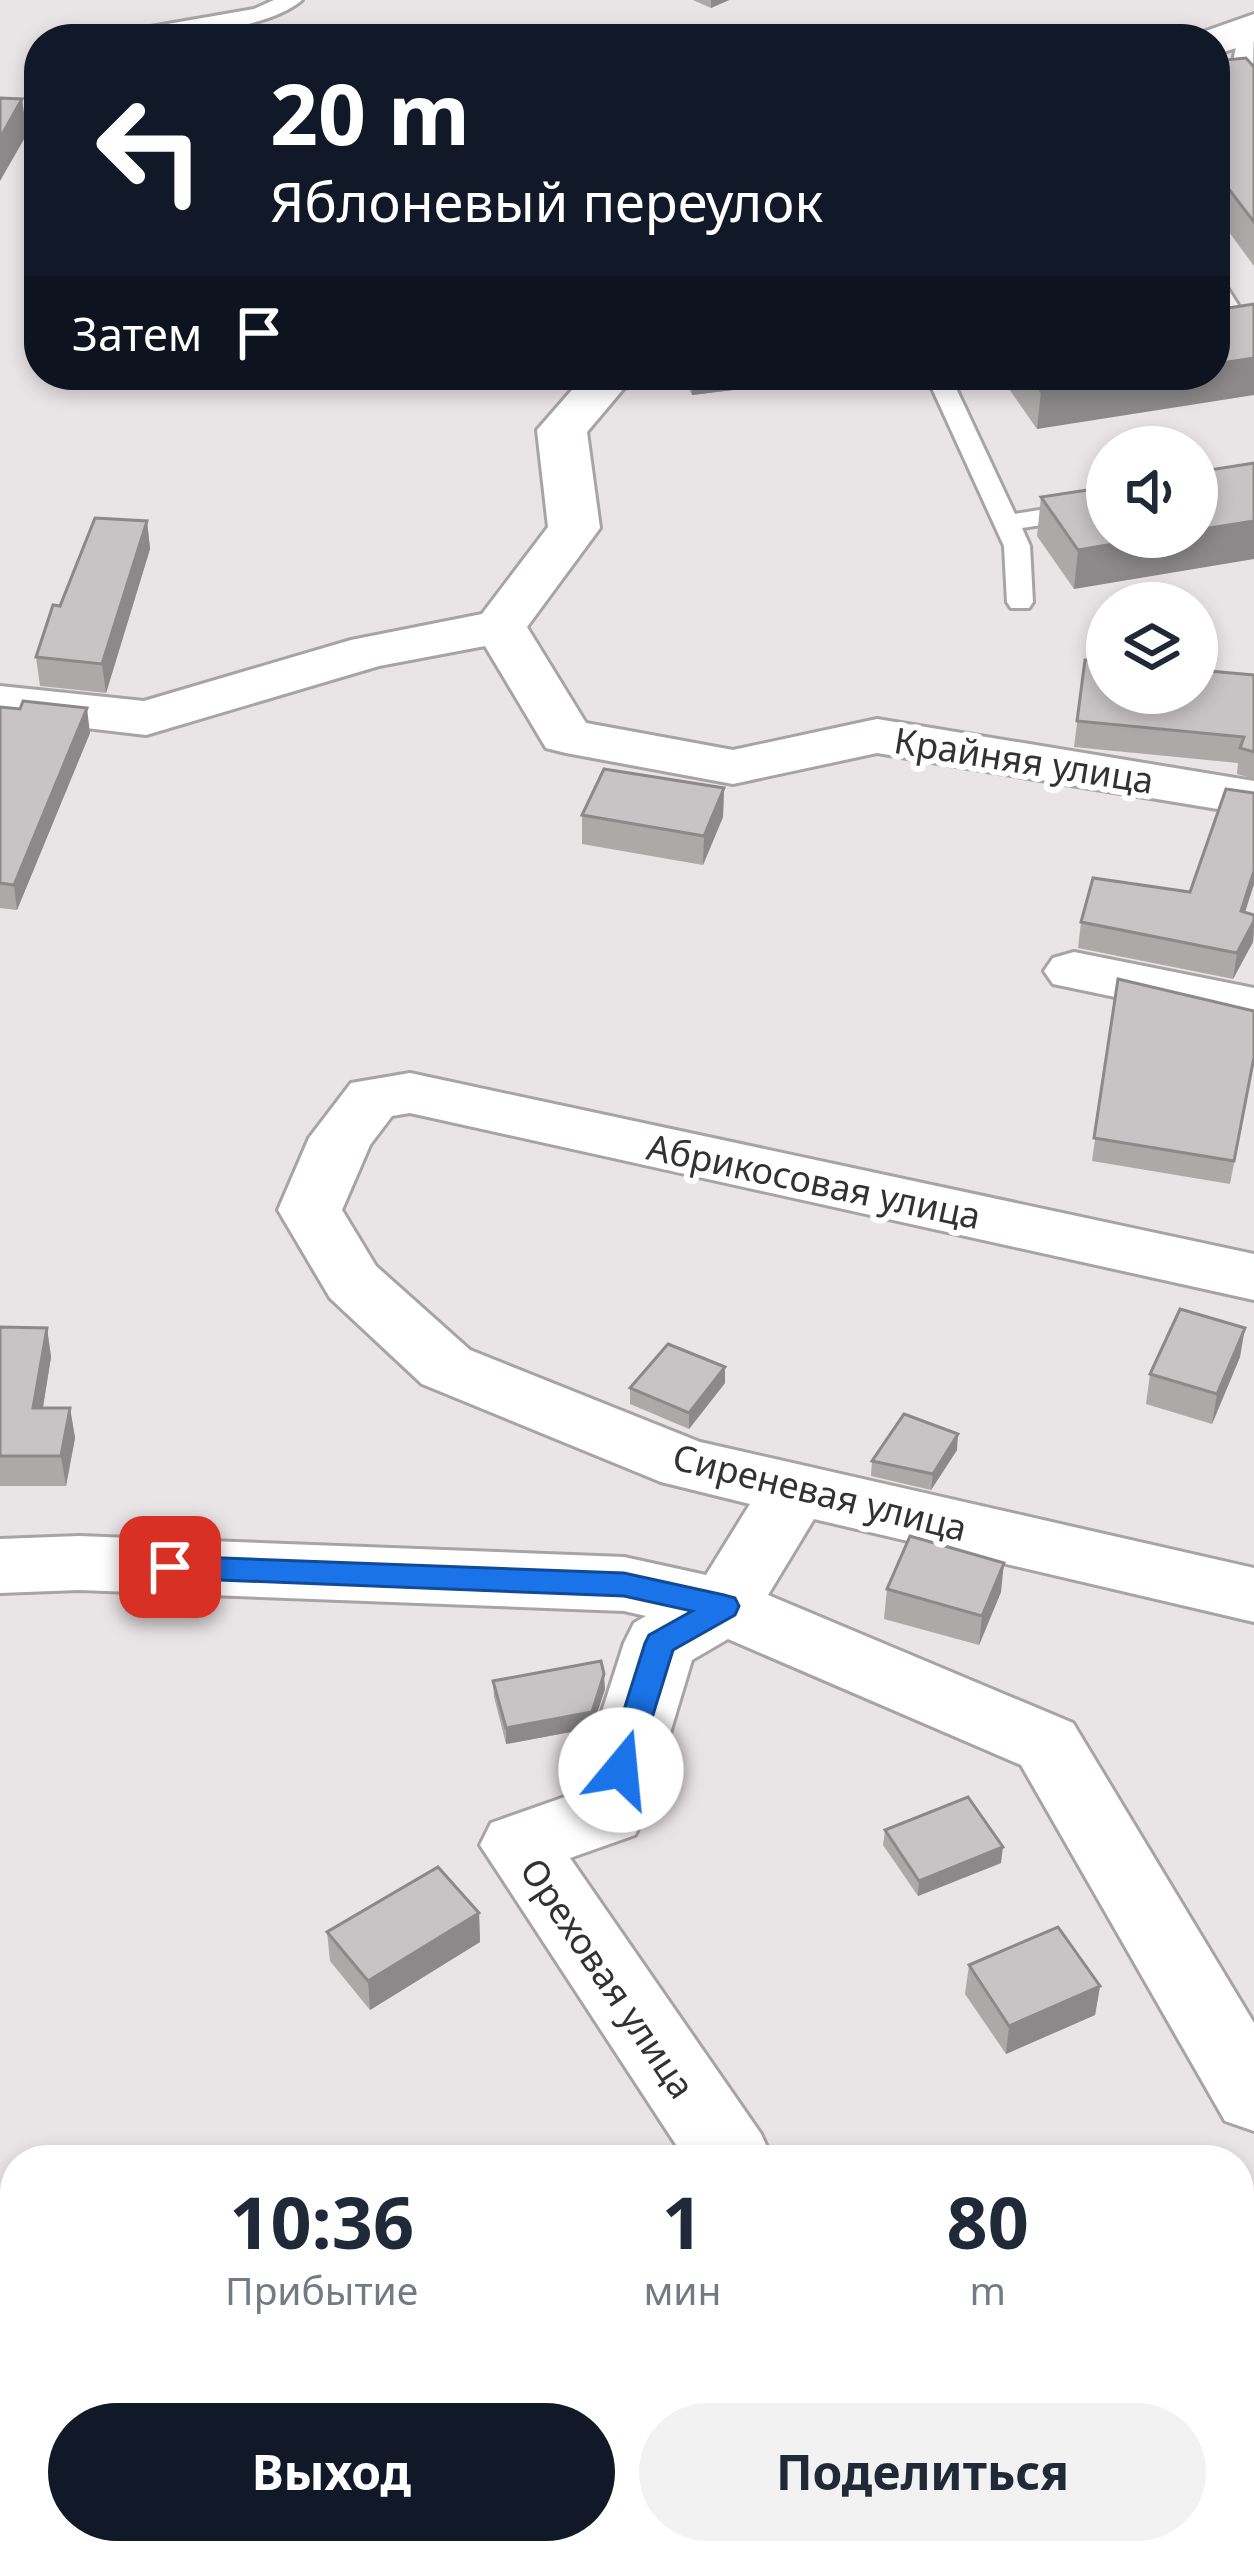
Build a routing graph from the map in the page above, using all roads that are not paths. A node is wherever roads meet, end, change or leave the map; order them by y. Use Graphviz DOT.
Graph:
graph roads {
  1 [pos="292,0"];
  2 [pos="202,24"];
  3 [pos="598,390"];
  4 [pos="945,390"];
  5 [pos="1086,510"];
  6 [pos="1007,524"];
  7 [pos="1020,602"];
  8 [pos="500,627"];
  9 [pos="0,702"];
  10 [pos="1254,798"];
  11 [pos="1074,971"];
  12 [pos="1254,1007"];
  13 [pos="373,1098"];
  14 [pos="1254,1277"];
  15 [pos="796,1489"];
  16 [pos="0,1566"];
  17 [pos="1254,1595"];
  18 [pos="724,1606"];
  19 [pos="1254,2096"];
  20 [pos="722,2145"];
  1 -- 2 [label="lane"];
  3 -- 8 [label="street"];
  4 -- 6 [label="lane"];
  5 -- 6 [label="lane"];
  6 -- 7 [label="lane"];
  8 -- 9 [label="street"];
  8 -- 10 [label="street, Крайняя улица"];
  11 -- 12 [label="street"];
  13 -- 14 [label="street, Абрикосовая улица"];
  13 -- 15 [label="street, Сиреневая улица"];
  15 -- 17 [label="street, Сиреневая улица"];
  15 -- 18 [label="street"];
  16 -- 18 [label="street"];
  18 -- 19 [label="street"];
  18 -- 20 [label="street, Ореховая улица"];
}
